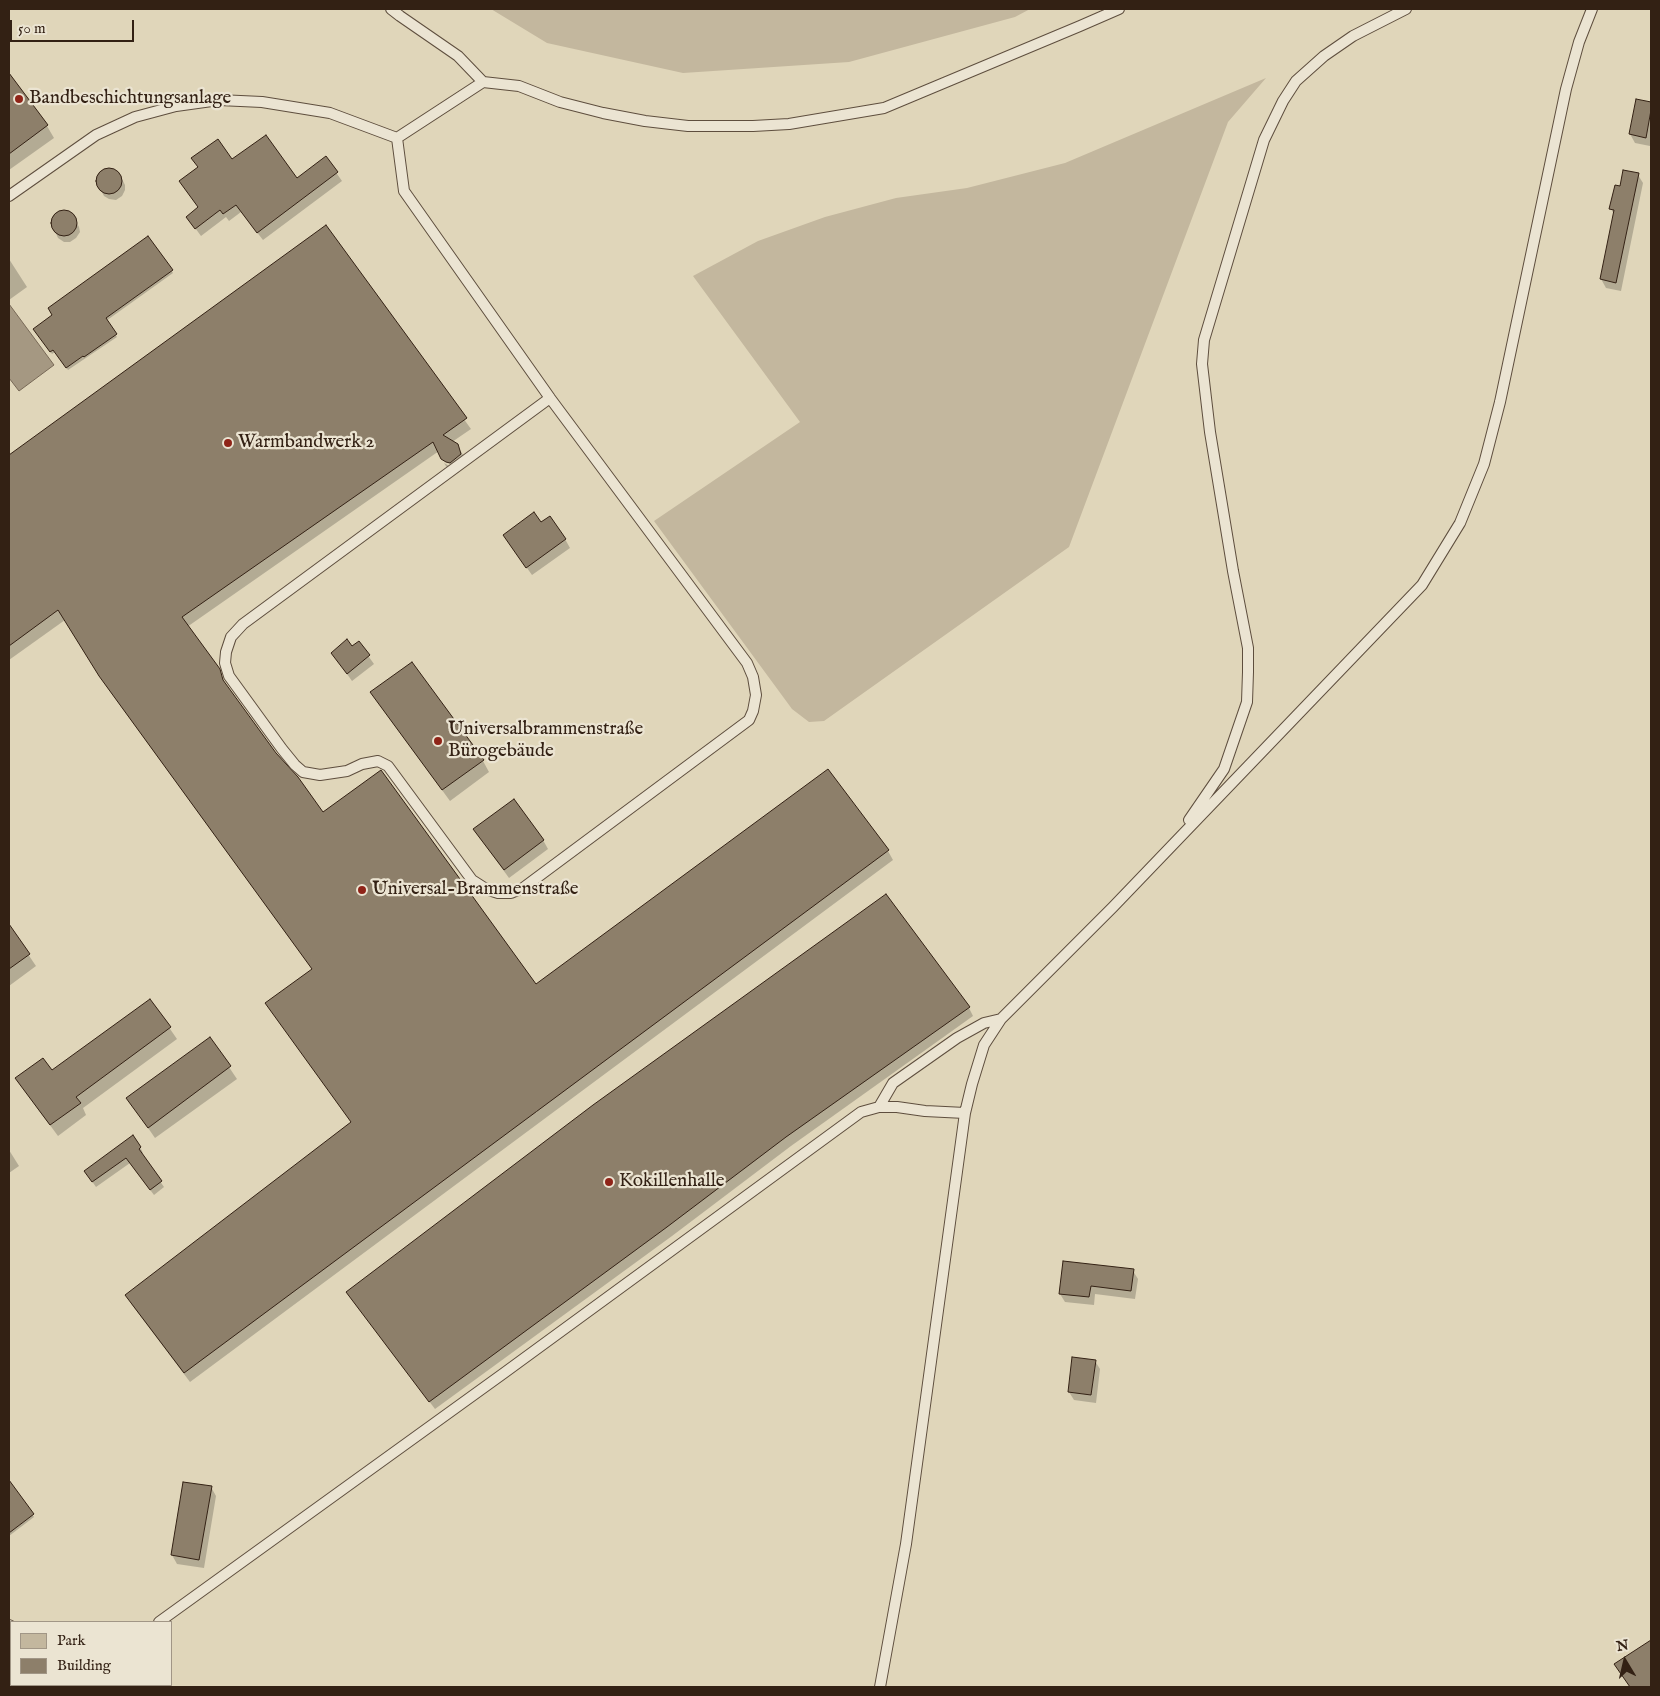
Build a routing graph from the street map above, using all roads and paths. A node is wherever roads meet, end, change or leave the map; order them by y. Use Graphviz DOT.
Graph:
graph roads {
  1 [pos="391,9"];
  2 [pos="1118,9"];
  3 [pos="1406,9"];
  4 [pos="1592,9"];
  5 [pos="483,82"];
  6 [pos="397,138"];
  7 [pos="9,196"];
  8 [pos="550,398"];
  9 [pos="1172,845"];
  10 [pos="1001,1019"];
  11 [pos="879,1107"];
  12 [pos="965,1113"];
  13 [pos="160,1621"];
  14 [pos="880,1687"];
  1 -- 5 [label="lane"];
  2 -- 5 [label="lane"];
  3 -- 9 [label="lane"];
  4 -- 9 [label="lane"];
  5 -- 6 [label="lane"];
  6 -- 7 [label="lane"];
  6 -- 8 [label="lane"];
  8 -- 8 [label="lane"];
  9 -- 10 [label="lane"];
  10 -- 11 [label="lane"];
  10 -- 12 [label="lane"];
  11 -- 12 [label="lane"];
  11 -- 13 [label="lane"];
  12 -- 14 [label="lane"];
}
